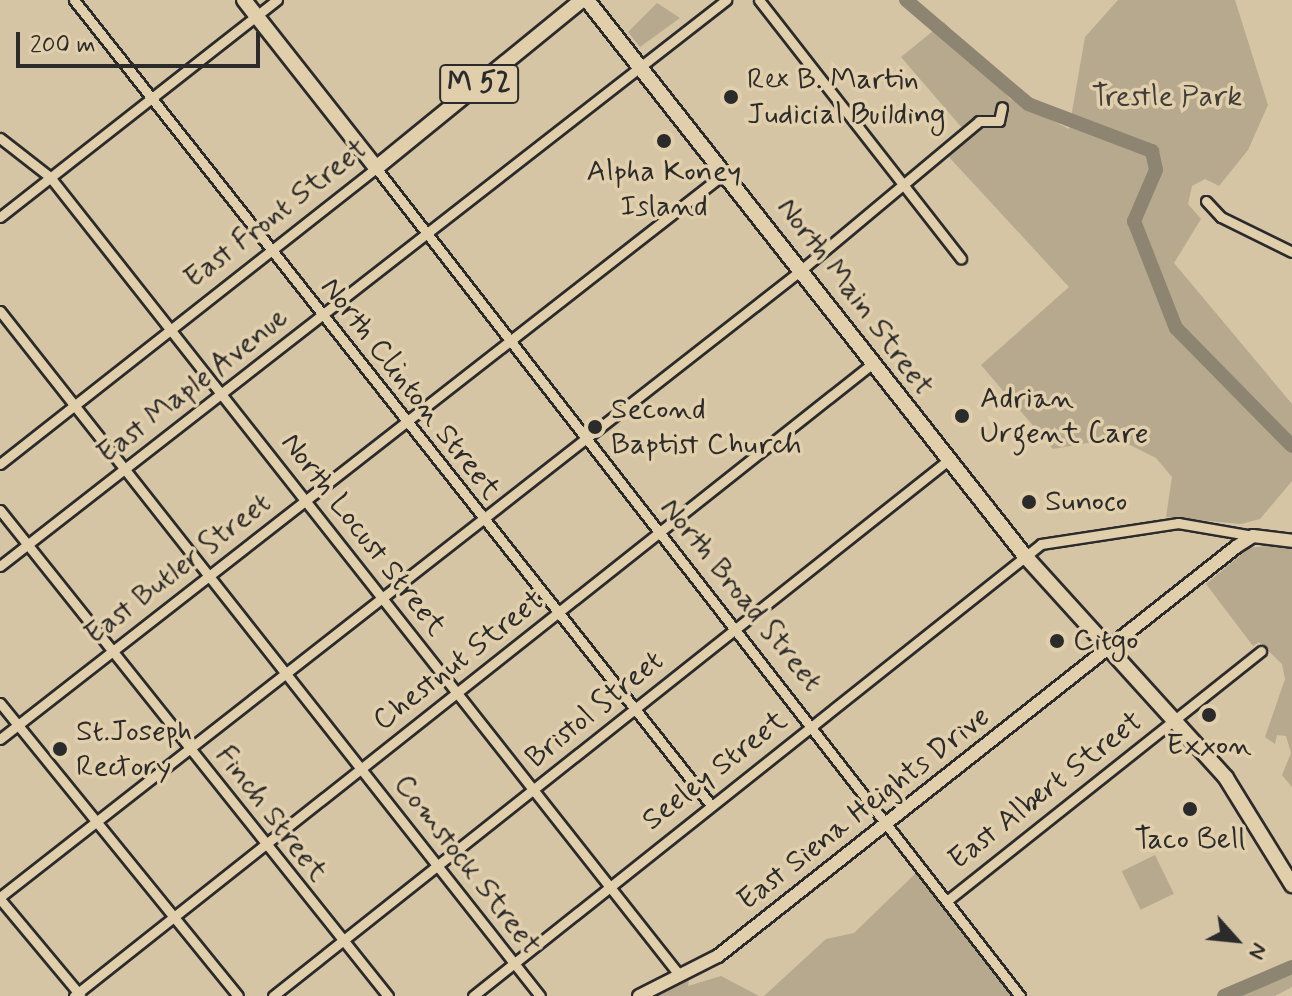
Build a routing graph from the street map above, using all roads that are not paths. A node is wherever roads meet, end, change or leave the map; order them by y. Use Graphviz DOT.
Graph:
graph roads {
  1 [pos="74,0"];
  2 [pos="244,0"];
  3 [pos="277,0"];
  4 [pos="584,0"];
  5 [pos="726,0"];
  6 [pos="759,0"];
  7 [pos="256,16"];
  8 [pos="641,64"];
  9 [pos="151,99"];
  10 [pos="1002,107"];
  11 [pos="0,138"];
  12 [pos="376,168"];
  13 [pos="726,172"];
  14 [pos="50,177"];
  15 [pos="905,185"];
  16 [pos="1206,201"];
  17 [pos="0,217"];
  18 [pos="426,234"];
  19 [pos="271,251"];
  20 [pos="1292,252"];
  21 [pos="961,259"];
  22 [pos="801,270"];
  23 [pos="0,311"];
  24 [pos="322,315"];
  25 [pos="171,331"];
  26 [pos="508,342"];
  27 [pos="873,363"];
  28 [pos="224,396"];
  29 [pos="74,404"];
  30 [pos="406,420"];
  31 [pos="585,439"];
  32 [pos="947,461"];
  33 [pos="0,464"];
  34 [pos="126,470"];
  35 [pos="304,501"];
  36 [pos="0,510"];
  37 [pos="481,517"];
  38 [pos="658,533"];
  39 [pos="1253,536"];
  40 [pos="1292,541"];
  41 [pos="28,544"];
  42 [pos="1025,556"];
  43 [pos="0,566"];
  44 [pos="208,576"];
  45 [pos="380,596"];
  46 [pos="556,615"];
  47 [pos="736,628"];
  48 [pos="1112,646"];
  49 [pos="112,651"];
  50 [pos="1261,651"];
  51 [pos="286,675"];
  52 [pos="457,693"];
  53 [pos="0,703"];
  54 [pos="634,711"];
  55 [pos="1175,720"];
  56 [pos="18,725"];
  57 [pos="812,725"];
  58 [pos="0,739"];
  59 [pos="189,749"];
  60 [pos="360,769"];
  61 [pos="533,791"];
  62 [pos="711,805"];
  63 [pos="95,822"];
  64 [pos="889,824"];
  65 [pos="265,845"];
  66 [pos="439,867"];
  67 [pos="609,885"];
  68 [pos="1292,885"];
  69 [pos="0,898"];
  70 [pos="948,900"];
  71 [pos="172,917"];
  72 [pos="341,942"];
  73 [pos="513,963"];
  74 [pos="677,972"];
  75 [pos="77,995"];
  76 [pos="238,996"];
  77 [pos="273,996"];
  78 [pos="388,996"];
  79 [pos="473,996"];
  80 [pos="540,996"];
  81 [pos="639,996"];
  82 [pos="1020,996"];
  1 -- 9 [label="street, North Clinton Street"];
  2 -- 7 [label="main road, North Broad Street"];
  3 -- 7 [label="street"];
  4 -- 8 [label="main road, North Main Street / M 52"];
  4 -- 12 [label="main road, East Front Street / M 52"];
  5 -- 8 [label="street, East Maple Avenue"];
  6 -- 15 [label="street"];
  7 -- 9 [label="street"];
  7 -- 12 [label="main road, North Broad Street"];
  8 -- 13 [label="main road, North Main Street / M 52"];
  8 -- 18 [label="street, East Maple Avenue"];
  9 -- 14 [label="street"];
  9 -- 19 [label="street, North Clinton Street"];
  10 -- 15 [label="street"];
  11 -- 14 [label="street, North Locust Street"];
  12 -- 18 [label="street, North Broad Street"];
  12 -- 19 [label="street, East Front Street"];
  13 -- 22 [label="main road, North Main Street / M 52"];
  13 -- 26 [label="street, East Butler Street"];
  14 -- 17 [label="street"];
  14 -- 25 [label="street, North Locust Street"];
  15 -- 21 [label="street"];
  15 -- 22 [label="street"];
  16 -- 20 [label="street"];
  18 -- 24 [label="street, East Maple Avenue"];
  18 -- 26 [label="street, North Broad Street"];
  19 -- 24 [label="street, North Clinton Street"];
  19 -- 25 [label="street, East Front Street"];
  22 -- 27 [label="main road, North Main Street / M 52"];
  22 -- 31 [label="street"];
  23 -- 29 [label="street, Comstock Street"];
  24 -- 28 [label="street, East Maple Avenue"];
  24 -- 30 [label="street, North Clinton Street"];
  25 -- 28 [label="street, North Locust Street"];
  25 -- 29 [label="street, East Front Street"];
  26 -- 30 [label="street, East Butler Street"];
  26 -- 31 [label="street, North Broad Street"];
  27 -- 32 [label="main road, North Main Street / M 52"];
  27 -- 38 [label="street, Chestnut Street"];
  28 -- 34 [label="street, East Maple Avenue"];
  28 -- 35 [label="street, North Locust Street"];
  29 -- 33 [label="street, East Front Street"];
  29 -- 34 [label="street, Comstock Street"];
  30 -- 35 [label="street, East Butler Street"];
  30 -- 37 [label="street, North Clinton Street"];
  31 -- 37 [label="street"];
  31 -- 38 [label="street, North Broad Street"];
  32 -- 42 [label="main road, North Main Street / M 52"];
  32 -- 47 [label="street, Bristol Street"];
  34 -- 41 [label="street, East Maple Avenue"];
  34 -- 44 [label="street, Comstock Street"];
  35 -- 44 [label="street, East Butler Street"];
  35 -- 45 [label="street, North Locust Street"];
  36 -- 41 [label="street, Finch Street"];
  37 -- 45 [label="street"];
  37 -- 46 [label="street, North Clinton Street"];
  38 -- 46 [label="street, Chestnut Street"];
  38 -- 47 [label="street, North Broad Street"];
  39 -- 40 [label="street"];
  39 -- 42 [label="street, Seeley Street"];
  39 -- 48 [label="street, East Siena Heights Drive"];
  41 -- 43 [label="street, East Maple Avenue"];
  41 -- 49 [label="street, Finch Street"];
  42 -- 48 [label="main road, North Main Street / M 52"];
  42 -- 57 [label="street, Seeley Street"];
  44 -- 49 [label="street, East Butler Street"];
  44 -- 51 [label="street, Comstock Street"];
  45 -- 51 [label="street"];
  45 -- 52 [label="street, North Locust Street"];
  46 -- 52 [label="street, Chestnut Street"];
  46 -- 54 [label="street, North Clinton Street"];
  47 -- 54 [label="street, Bristol Street"];
  47 -- 57 [label="street, North Broad Street"];
  48 -- 55 [label="main road, North Main Street / M 52"];
  48 -- 64 [label="street, East Siena Heights Drive"];
  49 -- 56 [label="street, East Butler Street"];
  49 -- 59 [label="street, Finch Street"];
  50 -- 55 [label="street, East Albert Street"];
  51 -- 59 [label="street"];
  51 -- 60 [label="street, Comstock Street"];
  52 -- 60 [label="street, Chestnut Street"];
  52 -- 61 [label="street, North Locust Street"];
  53 -- 56 [label="street"];
  54 -- 61 [label="street, Bristol Street"];
  54 -- 62 [label="street, North Clinton Street"];
  55 -- 68 [label="main road, North Main Street / M 52"];
  55 -- 70 [label="street, East Albert Street"];
  56 -- 58 [label="street, East Butler Street"];
  56 -- 63 [label="street"];
  57 -- 62 [label="street, Seeley Street"];
  57 -- 64 [label="street, North Broad Street"];
  59 -- 63 [label="street"];
  59 -- 65 [label="street, Finch Street"];
  60 -- 65 [label="street, Chestnut Street"];
  60 -- 66 [label="street, Comstock Street"];
  61 -- 66 [label="street, Bristol Street"];
  61 -- 67 [label="street, North Locust Street"];
  62 -- 67 [label="street, Seeley Street"];
  63 -- 69 [label="street"];
  63 -- 71 [label="street"];
  64 -- 70 [label="street, North Broad Street"];
  64 -- 74 [label="street, East Siena Heights Drive"];
  65 -- 71 [label="street, Chestnut Street"];
  65 -- 72 [label="street, Finch Street"];
  66 -- 72 [label="street, Bristol Street"];
  66 -- 73 [label="street, Comstock Street"];
  67 -- 73 [label="street, Seeley Street"];
  67 -- 74 [label="street, North Locust Street"];
  69 -- 75 [label="street"];
  70 -- 82 [label="street, North Broad Street"];
  71 -- 75 [label="street, Chestnut Street"];
  71 -- 76 [label="street"];
  72 -- 77 [label="street, Bristol Street"];
  72 -- 78 [label="street, Finch Street"];
  73 -- 79 [label="street, Seeley Street"];
  73 -- 80 [label="street, Comstock Street"];
  74 -- 81 [label="street, East Siena Heights Drive"];
}
